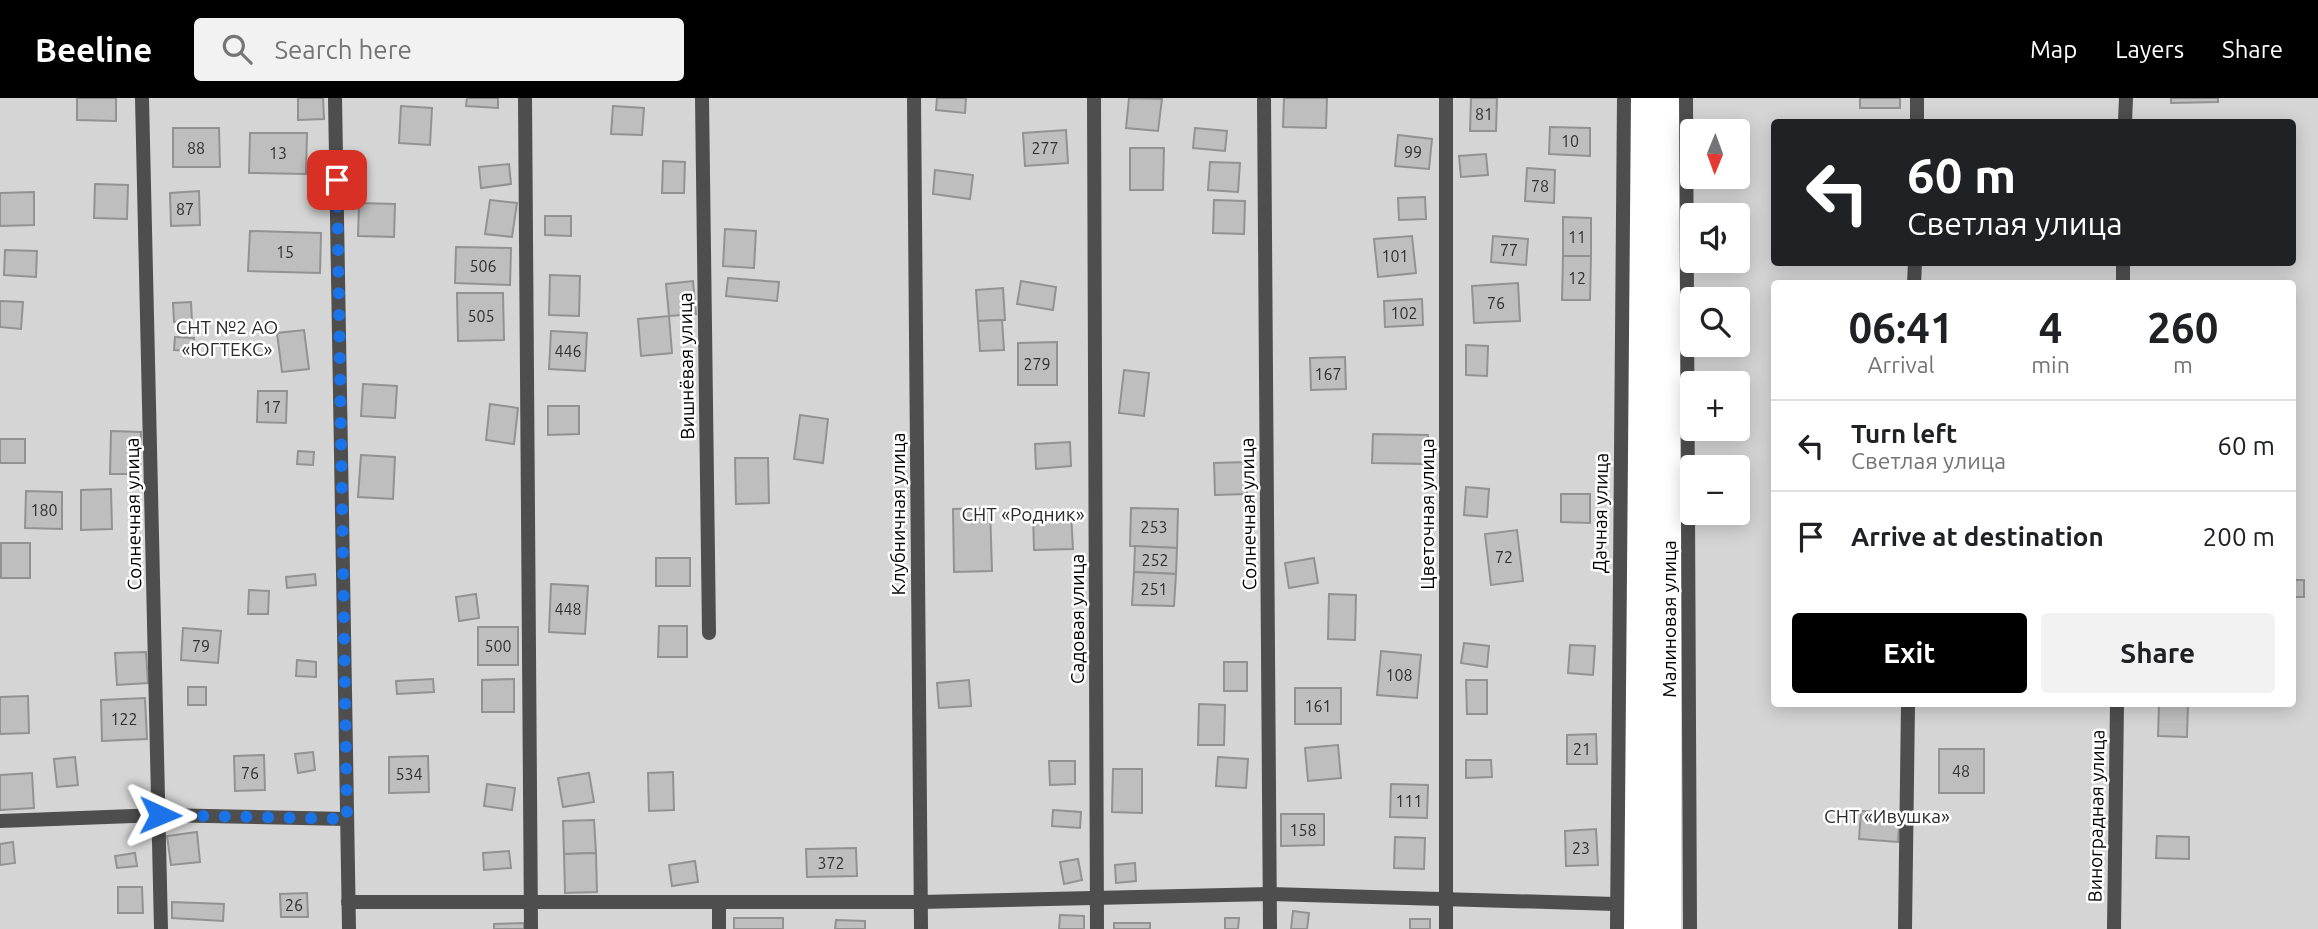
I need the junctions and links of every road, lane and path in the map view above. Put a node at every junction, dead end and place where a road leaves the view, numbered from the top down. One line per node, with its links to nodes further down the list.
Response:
1 (142, 98): 18 (street, Солнечная улица)
2 (335, 98): 19 (street)
3 (525, 98): 27 (street)
4 (702, 98): 15 (street, Вишнёвая улица)
5 (914, 98): 26 (street, Клубничная улица)
6 (1094, 98): 22 (street, Садовая улица)
7 (1264, 98): 21 (street, Солнечная улица)
8 (1446, 98): 23 (street, Цветочная улица)
9 (1624, 98): 28 (street, Дачная улица)
10 (1686, 98): 38 (street, Малиновая улица)
11 (1917, 98): 13 (street)
12 (2126, 98): 14 (street)
13 (1917, 119)
14 (2125, 119)
15 (709, 633)
16 (1908, 707): 39 (street)
17 (2117, 707): 40 (street, Виноградная улица)
18 (160, 815): 19 (street); 20 (street); 29 (street, Солнечная улица)
19 (347, 819): 24 (street)
20 (0, 821)
21 (1270, 894): 22 (street); 23 (street); 35 (street, Солнечная улица)
22 (1098, 897): 26 (street); 34 (street, Садовая улица)
23 (1446, 898): 28 (street); 36 (street, Цветочная улица)
24 (348, 902): 27 (street); 30 (street)
25 (719, 902): 26 (street); 27 (street); 32 (street)
26 (921, 902): 33 (street, Клубничная улица)
27 (530, 904): 31 (street)
28 (1615, 904): 37 (street, Дачная улица)
29 (161, 929)
30 (349, 929)
31 (531, 929)
32 (719, 929)
33 (920, 929)
34 (1097, 929)
35 (1270, 929)
36 (1446, 929)
37 (1617, 929)
38 (1690, 929)
39 (1905, 929)
40 (2114, 929)

